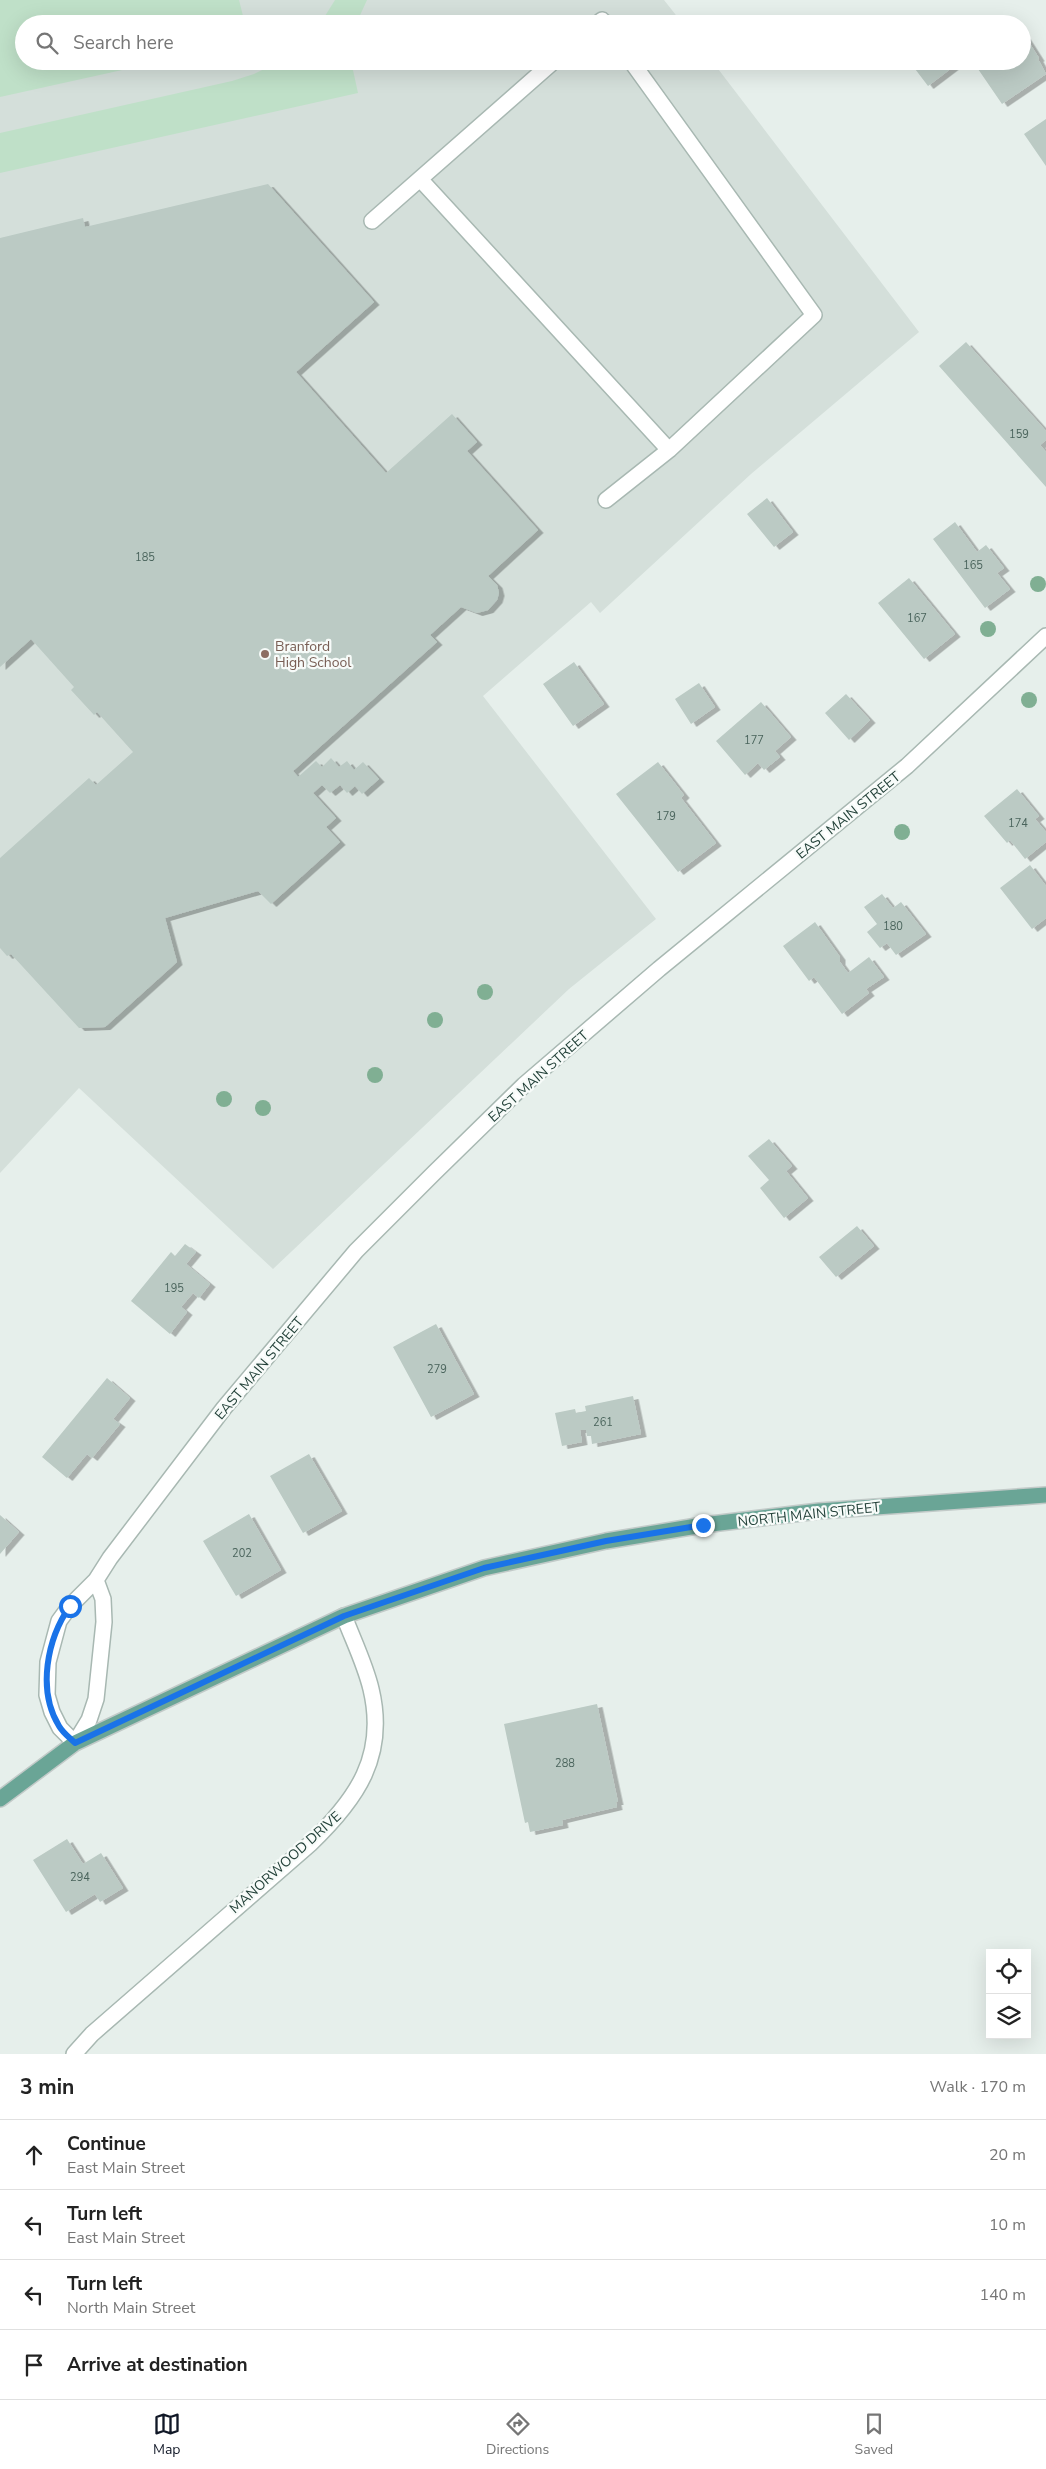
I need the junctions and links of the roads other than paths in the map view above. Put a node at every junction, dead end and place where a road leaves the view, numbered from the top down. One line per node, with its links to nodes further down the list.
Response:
1 (544, 70): 3 (street)
2 (638, 70): 5 (street)
3 (420, 179): 4 (street); 5 (street)
4 (372, 220)
5 (669, 450): 6 (street)
6 (606, 500)
7 (1046, 636): 9 (street, EAST MAIN STREET)
8 (1046, 1495): 10 (main road, NORTH MAIN STREET)
9 (96, 1580): 11 (street); 11 (street, EAST MAIN STREET)
10 (344, 1616): 11 (main road, NORTH MAIN STREET); 13 (street, MANORWOOD DRIVE)
11 (75, 1743): 12 (main road, NORTH MAIN STREET)
12 (0, 1799)
13 (74, 2054)

